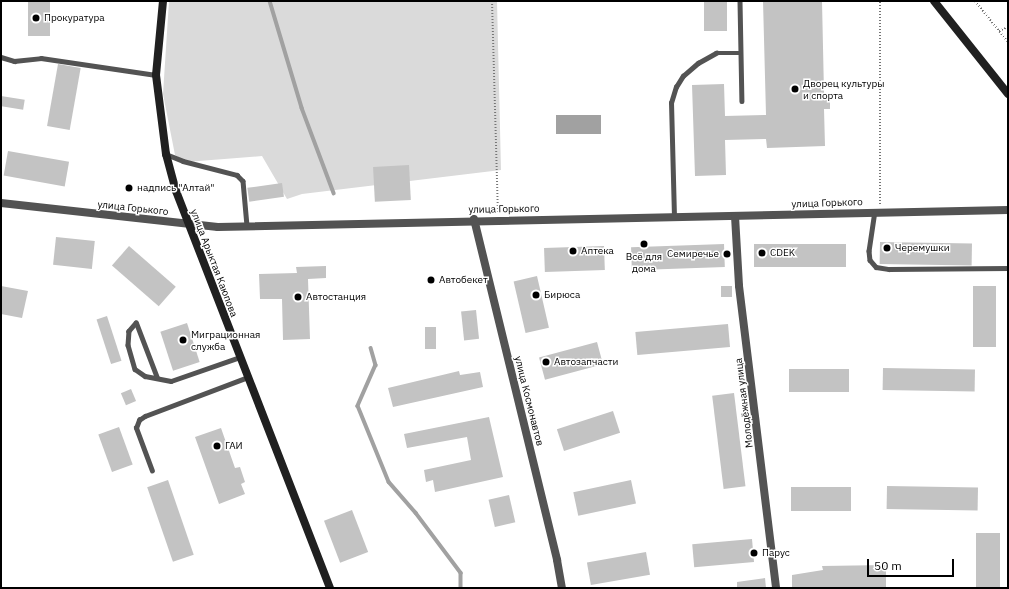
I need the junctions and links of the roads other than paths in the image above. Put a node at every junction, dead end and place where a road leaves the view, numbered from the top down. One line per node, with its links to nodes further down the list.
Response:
1 (163, 1): 6 (street, улица Арыктая Каюпова)
2 (740, 1): 4 (lane)
3 (934, 1): 7 (street)
4 (740, 52): 8 (lane); 14 (lane)
5 (1, 57): 6 (lane)
6 (156, 75): 9 (street, улица Арыктая Каюпова)
7 (1008, 94)
8 (742, 101)
9 (166, 154): 16 (street, улица Арыктая Каюпова); 17 (lane)
10 (1, 203): 16 (street, улица Горького)
11 (1008, 210): 12 (street, улица Горького)
12 (877, 211): 13 (street, улица Горького); 18 (lane)
13 (735, 216): 14 (street, улица Горького); 25 (street, Молодёжная улица)
14 (674, 217): 15 (street, улица Горького)
15 (474, 220): 17 (street, улица Горького); 24 (street, улица Космонавтов)
16 (189, 225): 17 (street, улица Горького); 19 (street, улица Арыктая Каюпова)
17 (247, 226)
18 (1008, 268)
19 (240, 358): 20 (street, улица Арыктая Каюпова); 21 (lane)
20 (248, 376): 22 (lane); 23 (street, улица Арыктая Каюпова)
21 (157, 378): 21 (lane)
22 (152, 471)
23 (330, 588)
24 (562, 588)
25 (776, 588)

